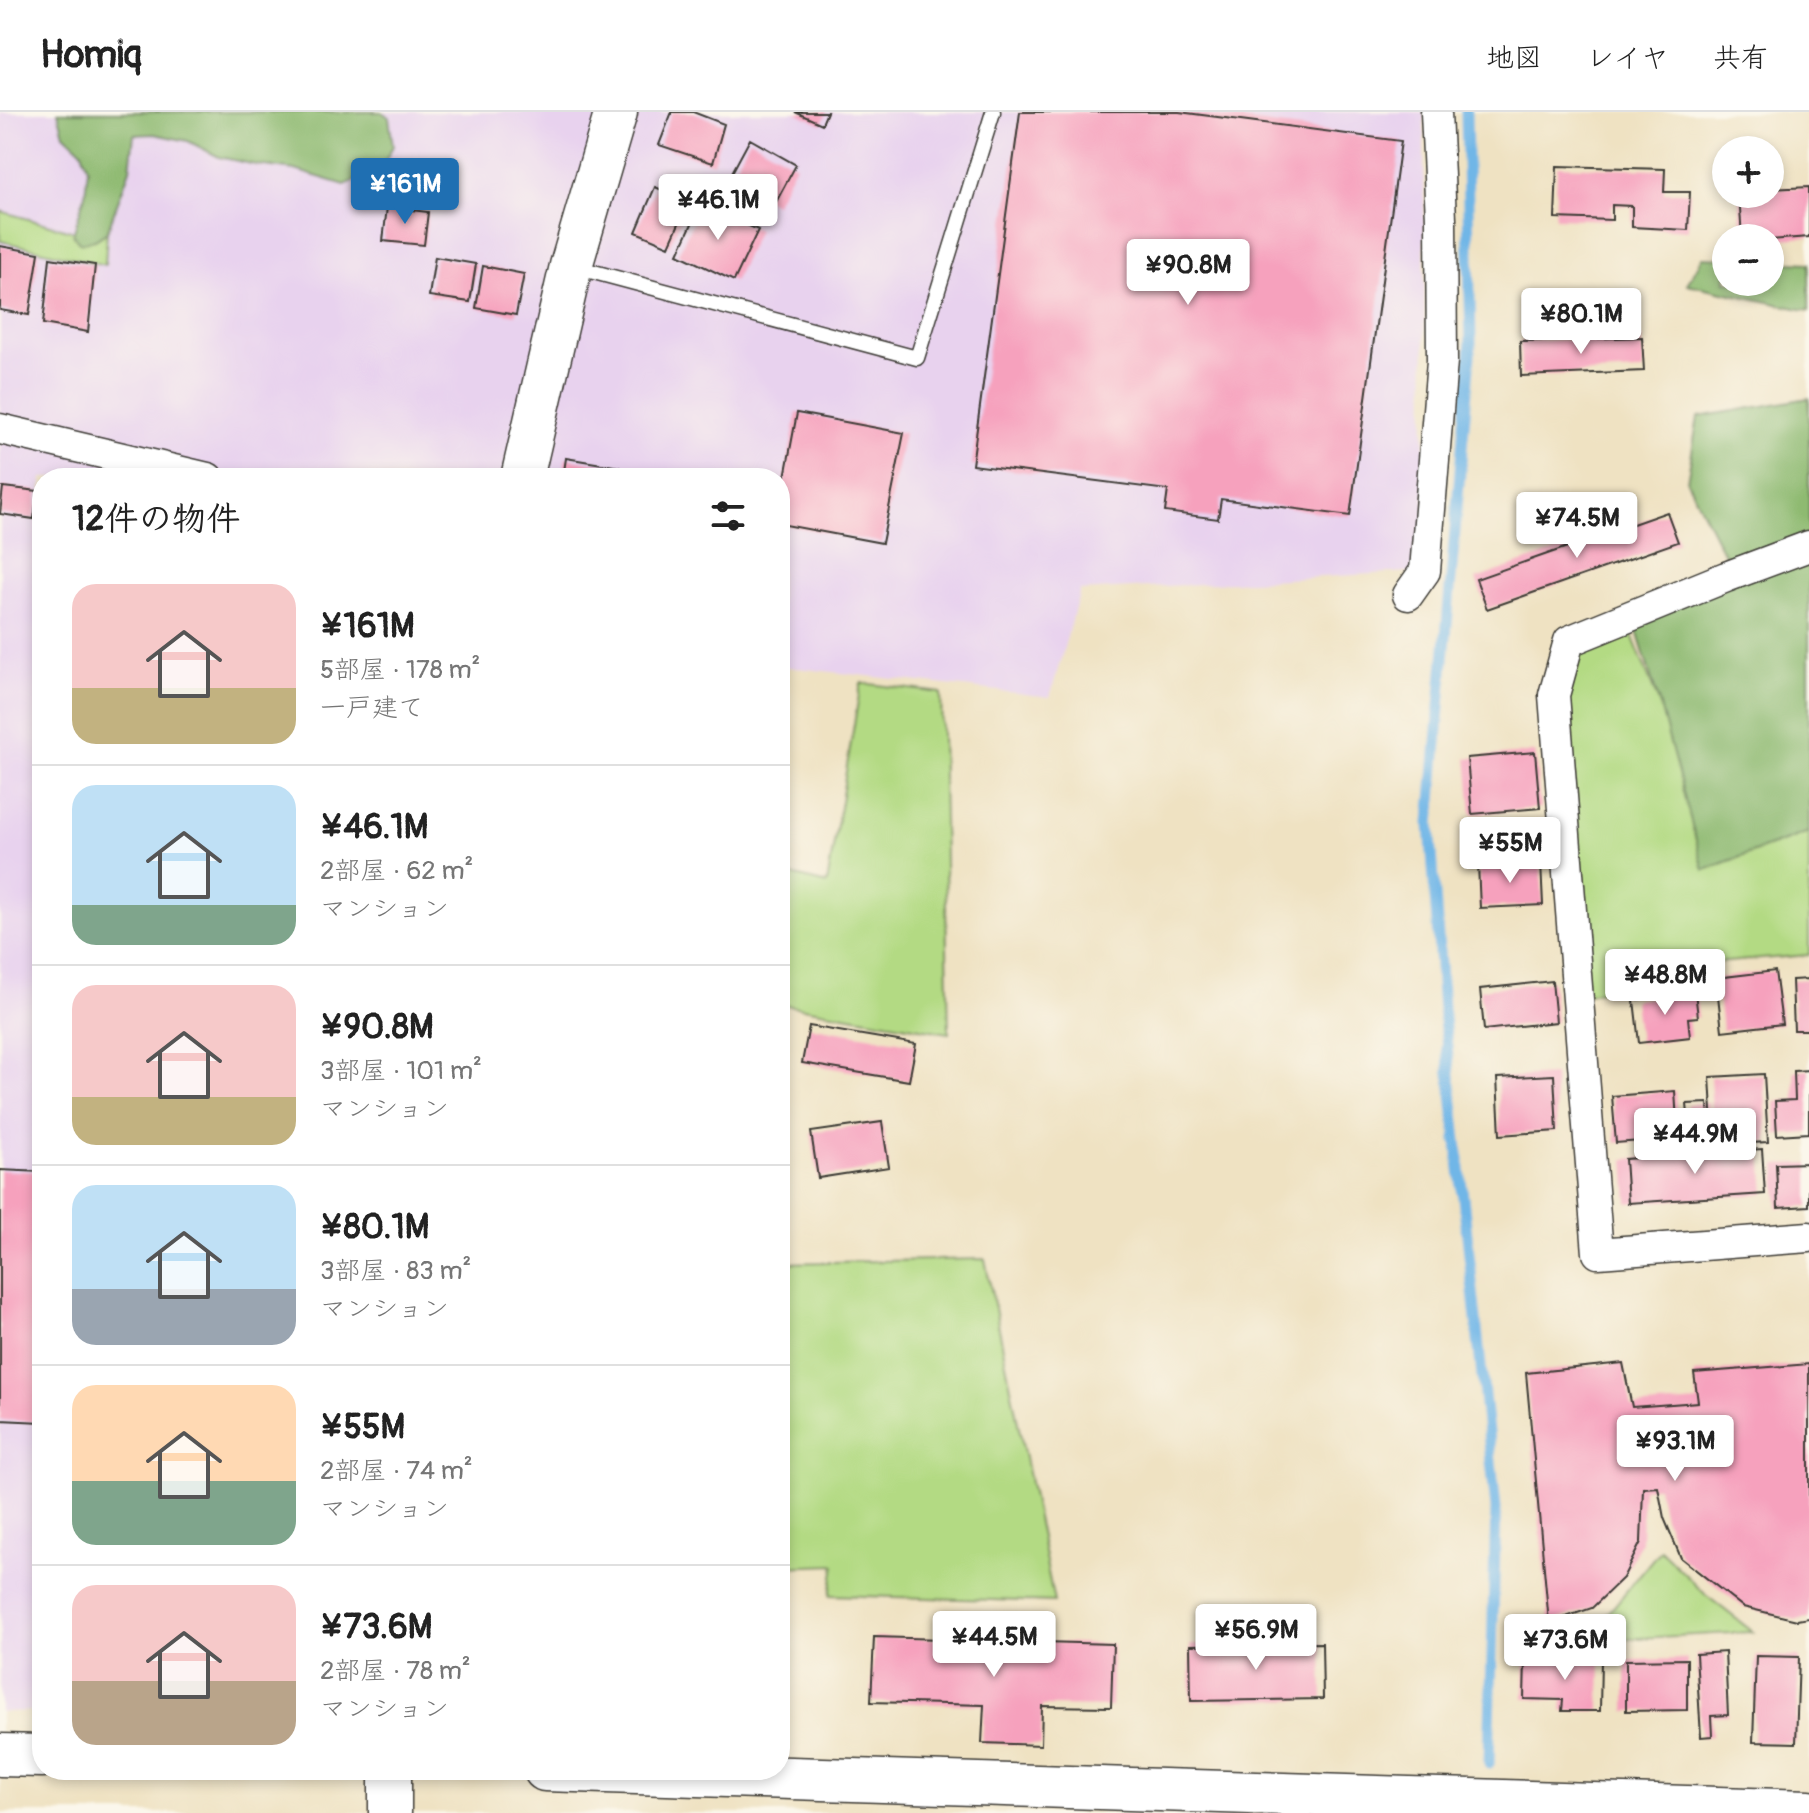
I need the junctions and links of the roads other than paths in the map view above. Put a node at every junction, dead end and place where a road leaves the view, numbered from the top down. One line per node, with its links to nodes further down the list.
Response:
1 (616, 112): 4 (street)
2 (993, 112): 4 (lane)
3 (1436, 112): 9 (street)
4 (571, 266): 7 (street)
5 (0, 429): 6 (street)
6 (166, 468)
7 (524, 468)
8 (1809, 546): 10 (street)
9 (1408, 595)
10 (1809, 1237)
11 (0, 1755): 12 (street)
12 (32, 1756)
13 (790, 1779): 15 (street)
14 (390, 1780): 17 (street)
15 (1661, 1809): 16 (street)
16 (1809, 1811)
17 (390, 1813)

